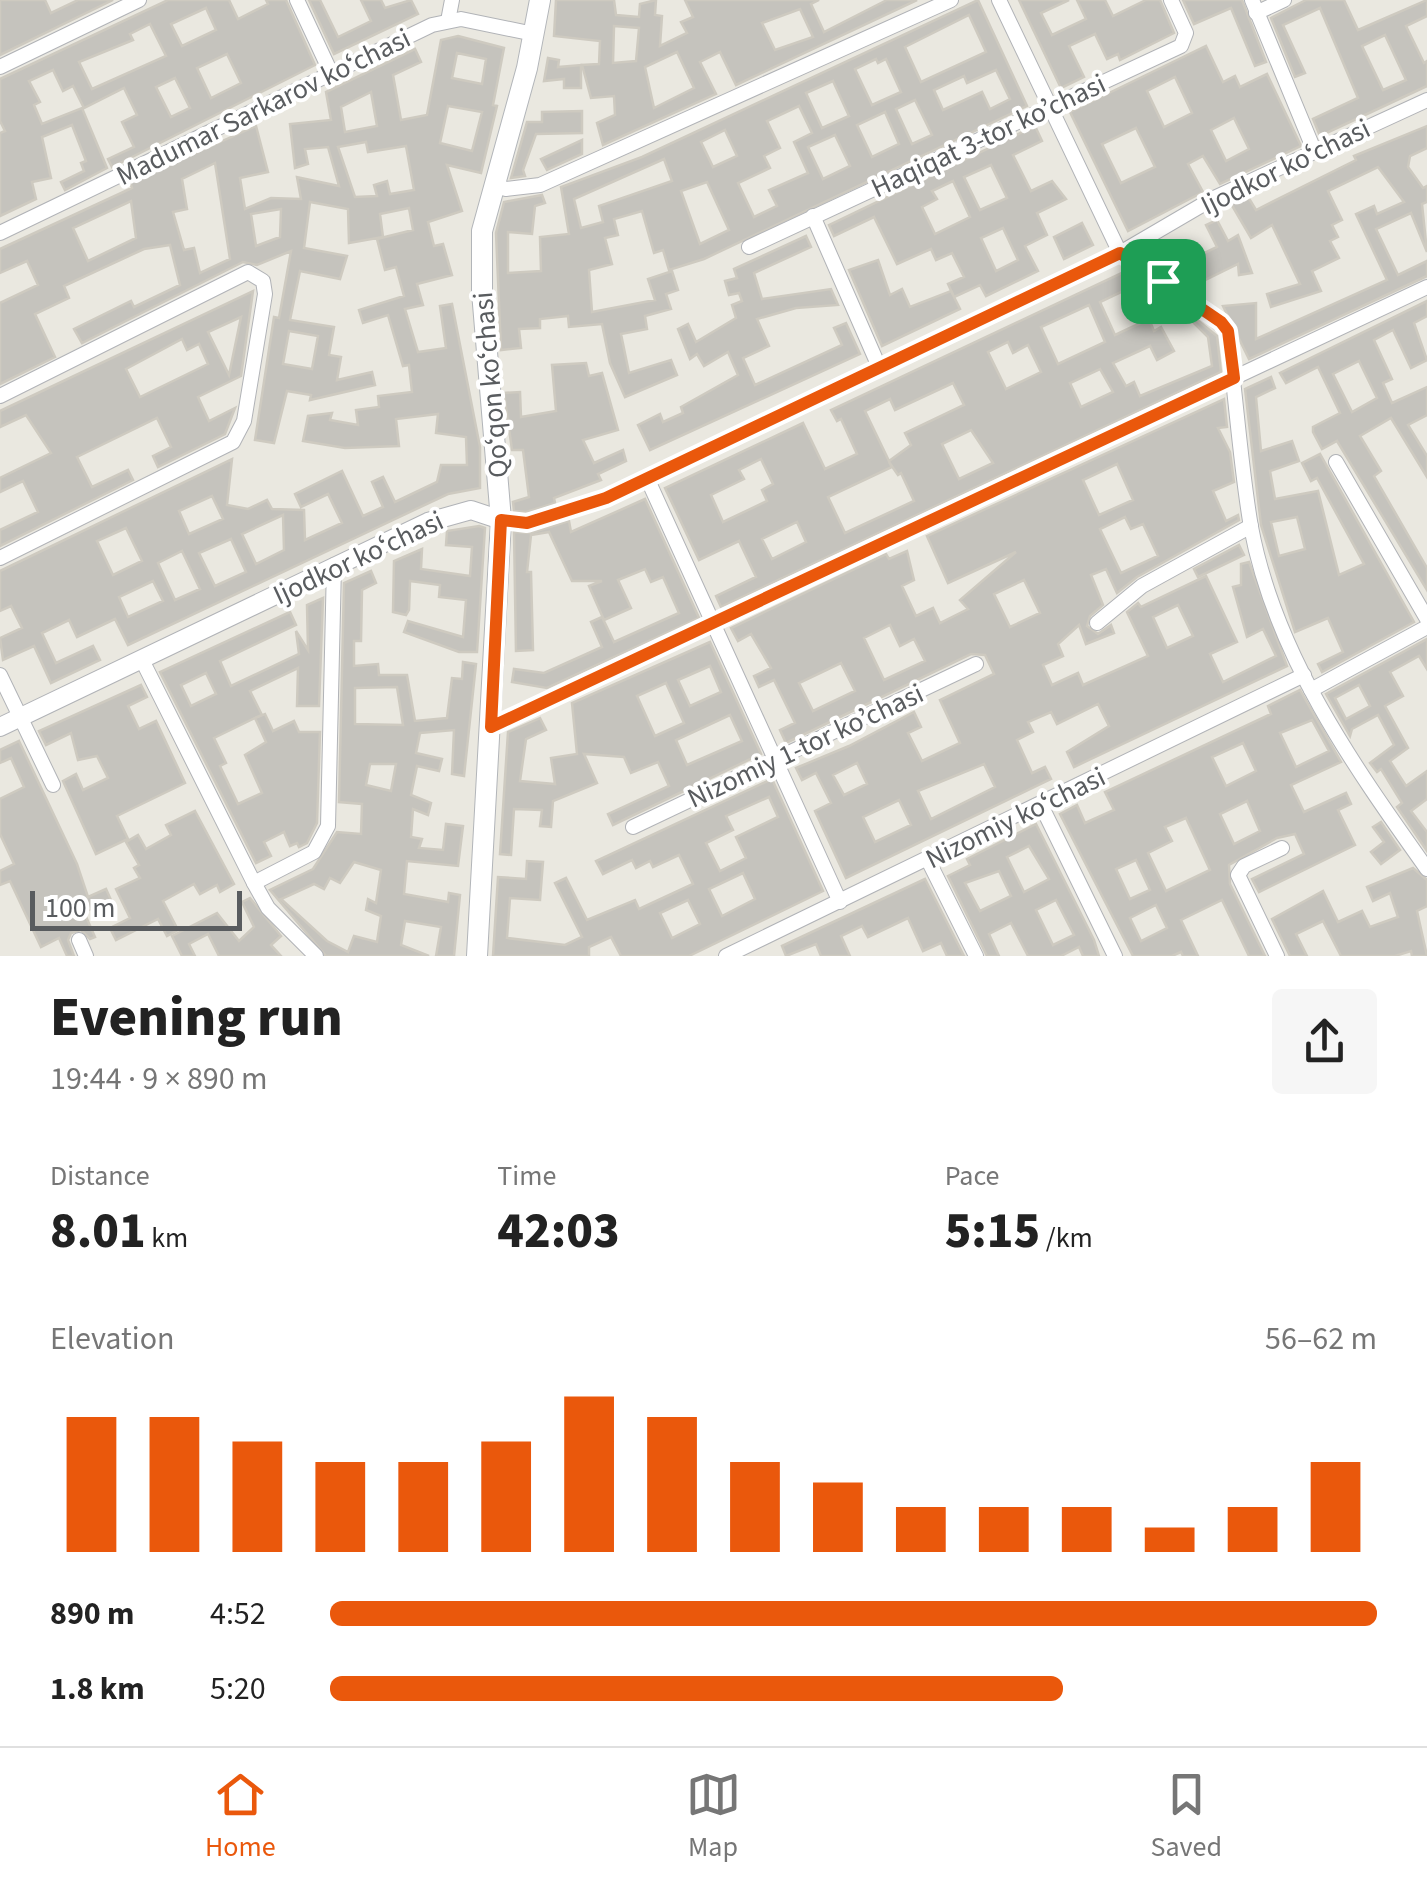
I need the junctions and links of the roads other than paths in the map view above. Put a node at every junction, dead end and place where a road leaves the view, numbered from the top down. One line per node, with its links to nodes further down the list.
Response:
1 (139, 0): 12 (street)
2 (297, 0): 13 (street)
3 (452, 0): 10 (street)
4 (540, 0): 11 (main road, Qoʻqon koʻchasi)
5 (951, 0): 17 (street)
6 (1000, 0): 15 (street)
7 (1171, 0): 15 (street, Haqiqat 3-tor koʼchasi)
8 (1284, 0): 9 (street)
9 (1254, 6): 16 (street)
10 (448, 20): 11 (street); 13 (street, Madumar Sarkarov koʻchasi)
11 (534, 34): 17 (main road, Qoʻqon koʻchasi)
12 (0, 67)
13 (331, 73): 19 (street, Madumar Sarkarov koʻchasi)
14 (1427, 100): 16 (street, Ijodkor koʻchasi)
15 (1051, 107): 18 (street, Haqiqat 3-tor koʼchasi); 21 (street)
16 (1314, 150): 21 (street, Ijodkor koʻchasi)
17 (492, 185): 28 (main road, Qoʻqon koʻchasi)
18 (813, 216): 20 (street, Haqiqat 3-tor koʼchasi); 23 (street)
19 (0, 232)
20 (750, 247)
21 (1120, 253): 23 (street, Ijodkor koʻchasi); 24 (street)
22 (1427, 288): 24 (street)
23 (880, 368): 27 (street, Ijodkor koʻchasi)
24 (1234, 378): 29 (street); 34 (street)
25 (0, 396): 30 (street)
26 (1336, 462): 32 (street)
27 (648, 478): 28 (street, Ijodkor koʻchasi); 34 (street)
28 (501, 520): 31 (street, Ijodkor koʻchasi); 43 (main road, Qoʻqon koʻchasi)
29 (1251, 526): 33 (street); 38 (street)
30 (0, 558)
31 (334, 565): 36 (street, Ijodkor koʻchasi); 51 (street)
32 (1427, 618)
33 (1097, 623)
34 (714, 624): 43 (street); 44 (street)
35 (1427, 627): 40 (street)
36 (142, 660): 41 (street, Ijodkor koʻchasi); 51 (street)
37 (976, 664): 44 (street, Nizomiy 1-tor koʼchasi)
38 (1304, 675): 40 (street); 46 (street, Nizomiy koʻchasi)
39 (0, 676): 41 (street)
40 (1312, 690): 50 (street)
41 (20, 718): 42 (street, Ijodkor koʻchasi); 45 (street)
42 (0, 727)
43 (491, 727): 56 (main road, Qoʻqon koʻchasi)
44 (774, 760): 47 (street, Nizomiy 1-tor koʼchasi); 52 (street)
45 (52, 785)
46 (1042, 804): 49 (street, Nizomiy koʻchasi); 59 (street)
47 (633, 826)
48 (1282, 848): 60 (street)
49 (928, 860): 52 (street, Nizomiy koʻchasi); 58 (street)
50 (1427, 868)
51 (254, 883): 55 (street)
52 (840, 902): 57 (street, Nizomiy koʻchasi)
53 (79, 940): 54 (street)
54 (86, 956)
55 (316, 956)
56 (476, 956)
57 (726, 956)
58 (976, 956)
59 (1115, 956)
60 (1277, 956)

